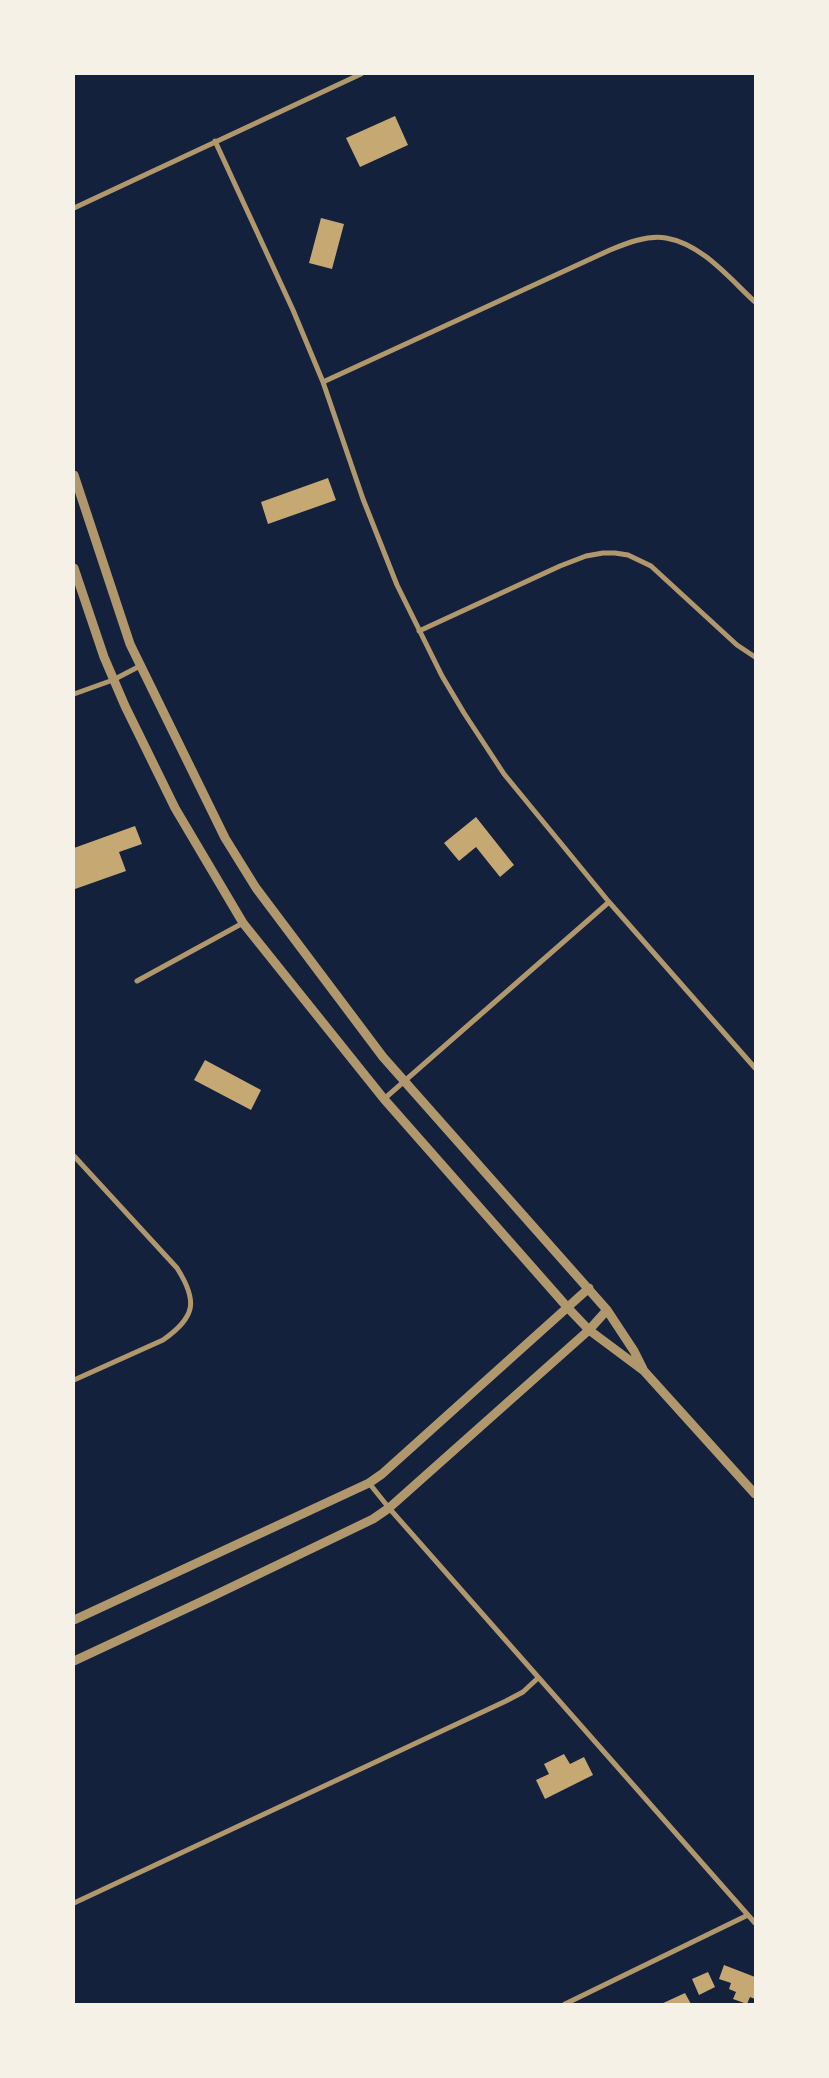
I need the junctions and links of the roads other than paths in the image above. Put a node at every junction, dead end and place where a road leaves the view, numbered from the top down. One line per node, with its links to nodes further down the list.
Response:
1 (361, 74): 2 (street)
2 (215, 141): 3 (street); 5 (street)
3 (74, 208)
4 (755, 302): 5 (street)
5 (324, 382): 8 (street)
6 (74, 475): 10 (street)
7 (74, 568): 11 (street)
8 (419, 631): 9 (street); 13 (street)
9 (755, 657)
10 (140, 666): 11 (street); 17 (street)
11 (113, 680): 12 (street); 14 (street)
12 (74, 694)
13 (609, 902): 16 (street); 17 (street)
14 (243, 923): 15 (street); 18 (street)
15 (138, 981)
16 (755, 1068)
17 (405, 1082): 18 (street); 20 (street)
18 (384, 1099): 21 (street)
19 (74, 1156): 25 (street)
20 (589, 1288): 21 (street); 22 (street)
21 (568, 1308): 23 (street); 26 (street)
22 (607, 1310): 23 (street); 24 (street)
23 (588, 1330): 24 (street); 28 (street)
24 (644, 1371): 27 (street)
25 (74, 1380)
26 (369, 1483): 28 (street); 29 (street)
27 (755, 1494)
28 (389, 1508): 30 (street); 31 (street)
29 (74, 1620)
30 (74, 1661)
31 (538, 1678): 32 (street); 33 (street)
32 (74, 1903)
33 (748, 1915): 34 (street); 35 (street)
34 (755, 1923)
35 (578, 2002): 36 (street)
36 (565, 2004)

